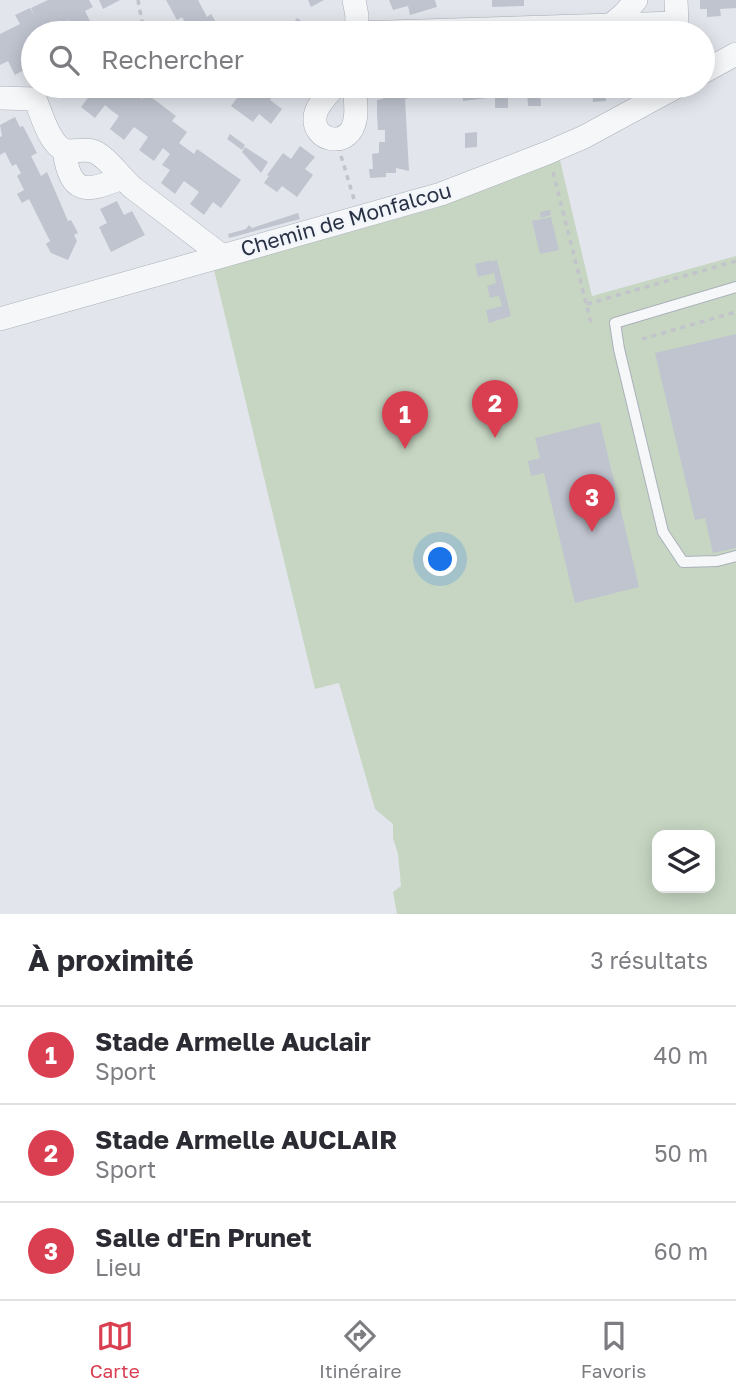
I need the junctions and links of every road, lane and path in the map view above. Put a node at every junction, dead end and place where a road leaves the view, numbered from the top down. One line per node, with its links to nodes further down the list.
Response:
1 (138, 0): 5 (path)
2 (354, 0): 6 (street)
3 (636, 0): 7 (street)
4 (676, 0): 8 (street)
5 (142, 21)
6 (355, 21)
7 (615, 21)
8 (677, 21)
9 (736, 54): 10 (street)
10 (715, 65)
11 (21, 95): 12 (street)
12 (0, 98)
13 (44, 98): 18 (street)
14 (326, 98): 17 (street)
15 (355, 98): 17 (street)
16 (655, 98): 19 (street, Chemin de Monfalcou)
17 (336, 140): 21 (path)
18 (64, 151): 20 (street); 20 (street)
19 (547, 153): 21 (street, Chemin de Monfalcou); 25 (path)
20 (122, 178): 22 (street)
21 (360, 217): 22 (street, Chemin de Monfalcou)
22 (221, 255): 27 (street, Chemin de Monfalcou)
23 (736, 261): 25 (path)
24 (736, 287): 30 (lane)
25 (586, 304): 28 (path)
26 (736, 313): 29 (path)
27 (0, 319)
28 (591, 323)
29 (642, 339)
30 (736, 556)

